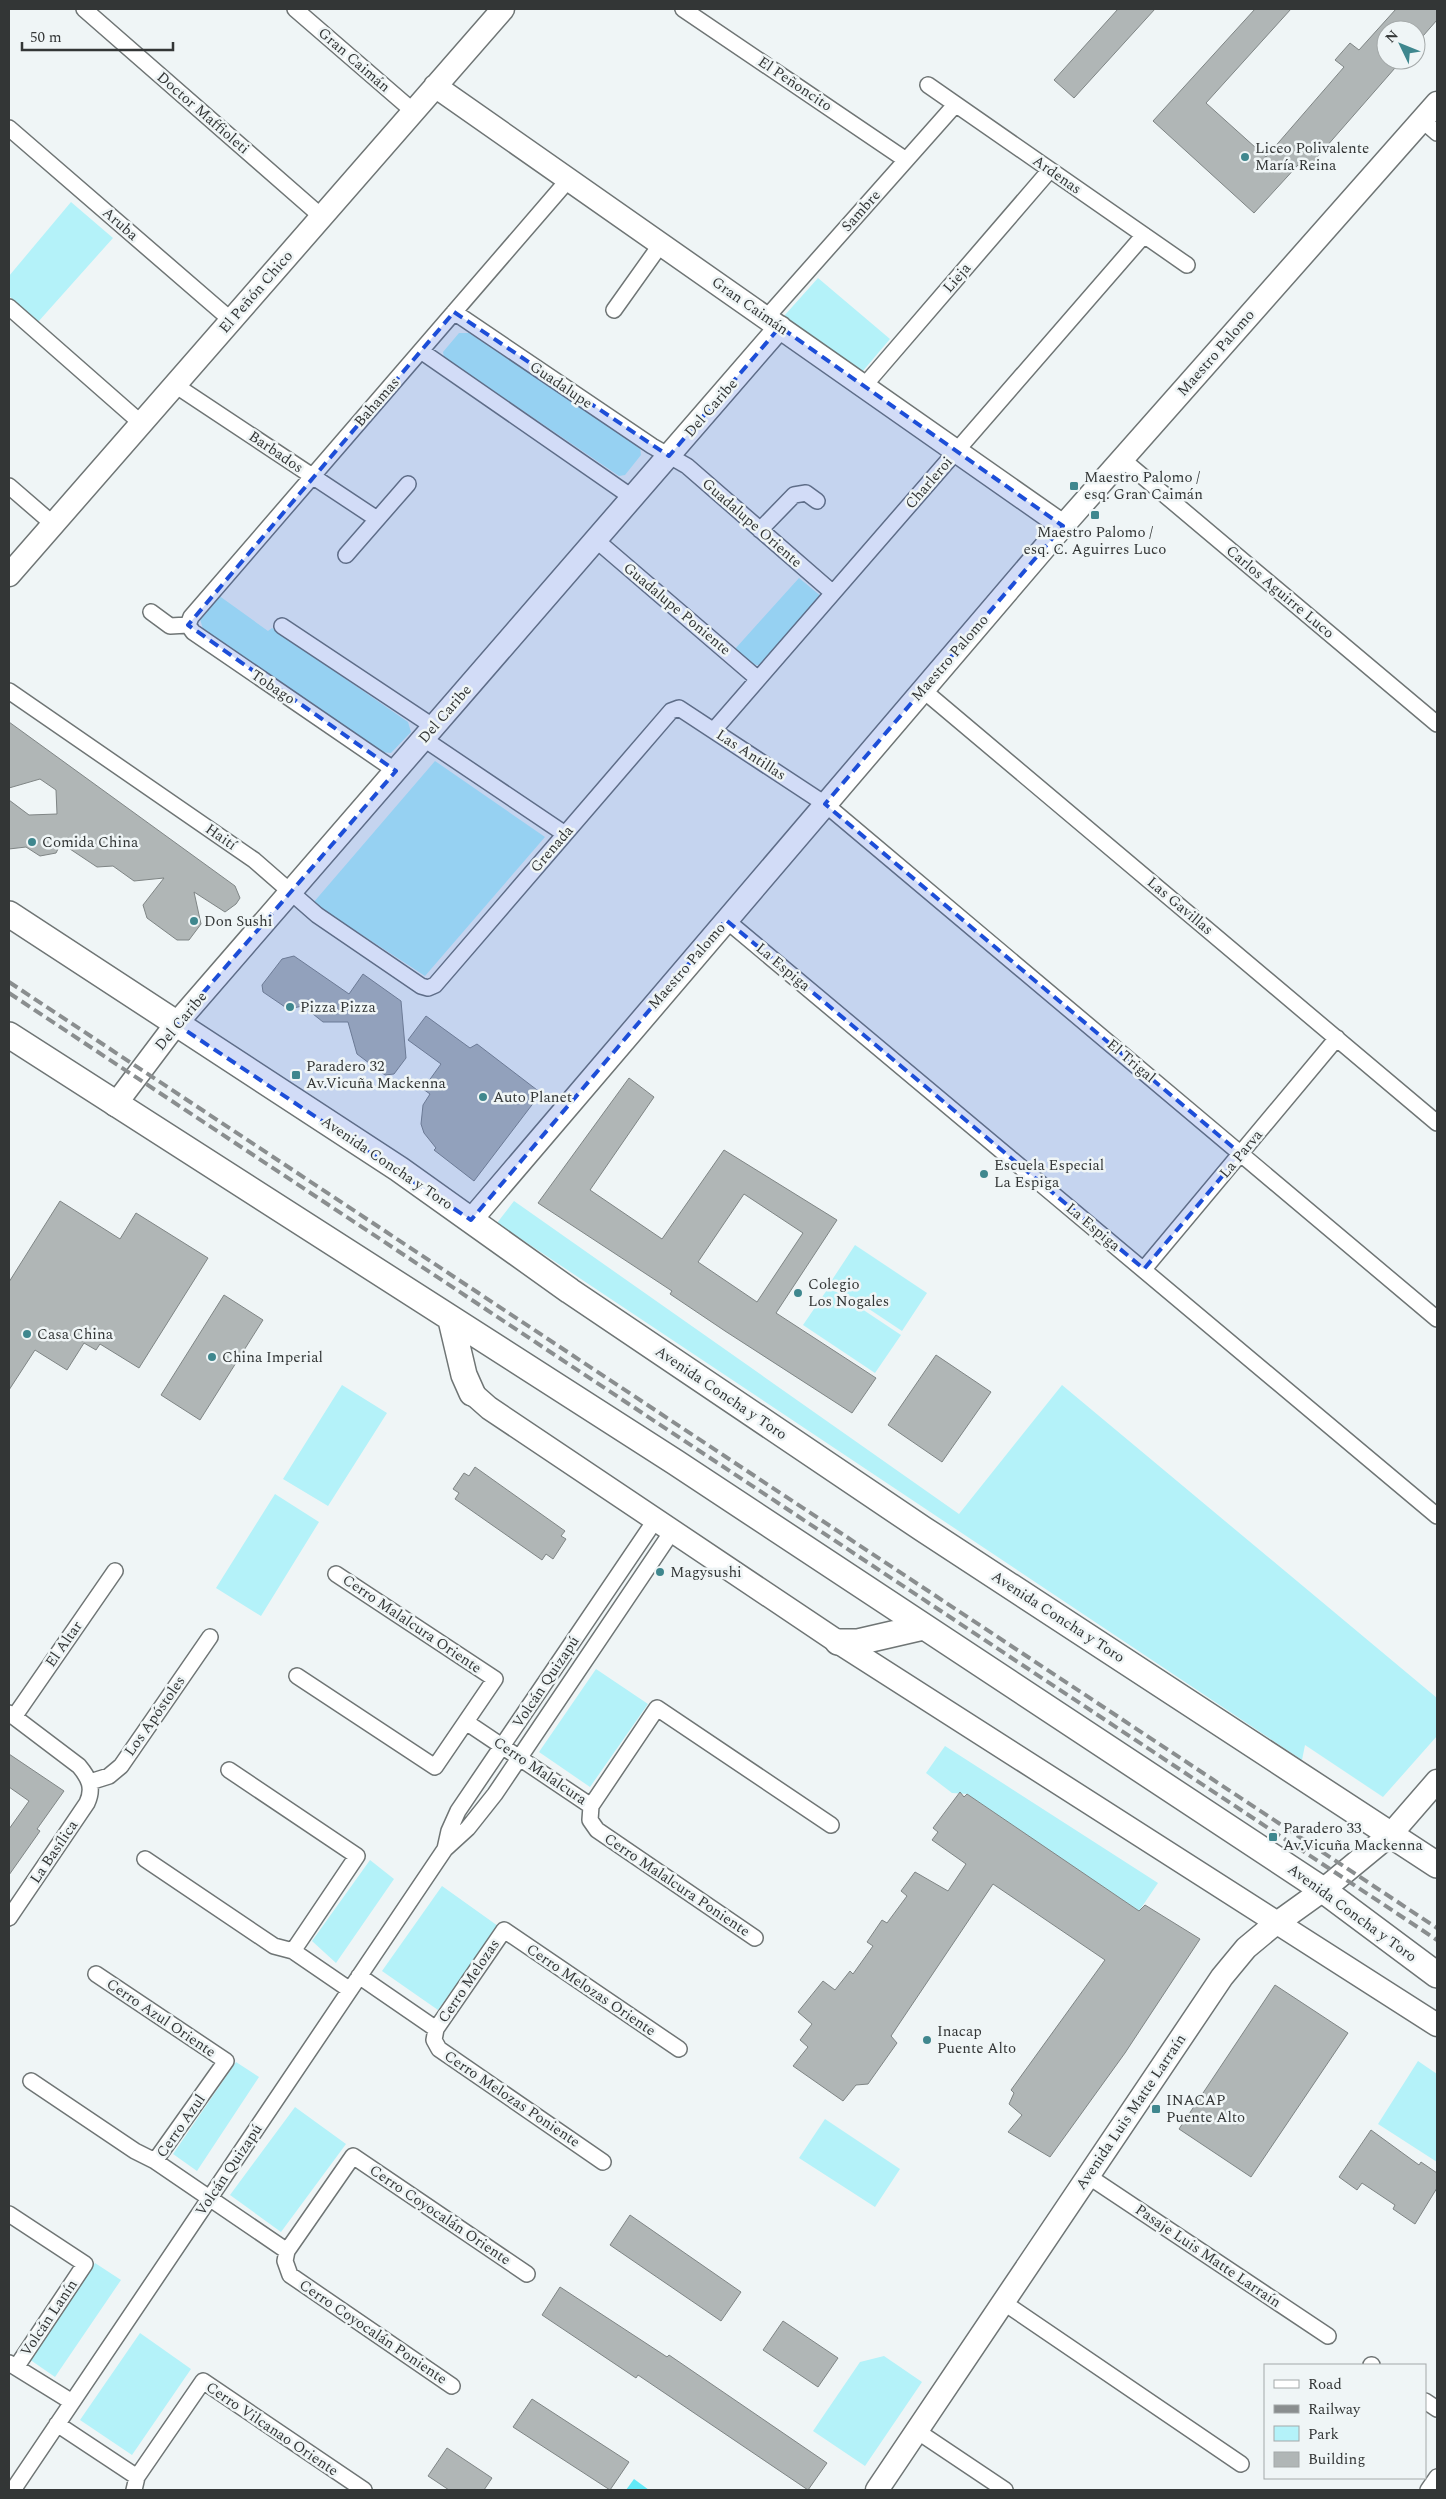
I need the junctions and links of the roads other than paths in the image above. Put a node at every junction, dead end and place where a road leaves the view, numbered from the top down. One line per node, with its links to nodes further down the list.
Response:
1 (84, 9): 15 (street, Doctor Maffioleti)
2 (297, 9): 9 (street, Gran Caimán)
3 (503, 9): 6 (street, El Peñón Chico)
4 (683, 9): 12 (street, El Peñoncito)
5 (928, 85): 8 (street, Ardenas)
6 (436, 86): 9 (street, El Peñón Chico); 14 (street, Gran Caimán)
7 (1437, 103): 10 (street, Maestro Palomo)
8 (955, 104): 12 (street, Sambre); 13 (street, Ardenas)
9 (413, 112): 15 (street, El Peñón Chico)
10 (1429, 127): 30 (street, Maestro Palomo)
11 (9, 128): 22 (street, Aruba)
12 (906, 160): 23 (street, Sambre)
13 (1050, 170): 16 (street, Ardenas); 26 (street, Lieja)
14 (569, 179): 17 (street, Gran Caimán); 21 (street, Bahamas)
15 (322, 217): 22 (street, El Peñón Chico)
16 (1144, 235): 18 (street, Ardenas); 28 (street, Charleroi)
17 (661, 244): 20 (street); 23 (street, Gran Caimán)
18 (1187, 264)
19 (9, 307): 27 (street)
20 (614, 310)
21 (454, 312): 24 (street, Bahamas); 29 (street, Guadalupe)
22 (231, 320): 25 (street, El Peñón Chico)
23 (773, 322): 26 (street, Gran Caimán); 29 (street, Del Caribe)
24 (420, 351): 31 (street, Bahamas); 34 (street)
25 (175, 385): 27 (street, El Peñón Chico); 31 (street, Barbados)
26 (864, 386): 28 (street, Gran Caimán)
27 (141, 423): 37 (street, El Peñón Chico)
28 (956, 451): 38 (street, Gran Caimán); 43 (street, Charleroi)
29 (669, 456): 34 (street, Del Caribe); 39 (street, Guadalupe Oriente)
30 (1122, 459): 38 (street, Maestro Palomo); 51 (street, Carlos Aguirre Luco)
31 (313, 476): 36 (street, Barbados); 45 (street, Bahamas)
32 (408, 484): 36 (street)
33 (9, 486): 37 (street)
34 (633, 498): 40 (street, Del Caribe)
35 (817, 501): 39 (street)
36 (377, 519): 41 (street)
37 (53, 524): 42 (street, El Peñón Chico)
38 (1064, 526): 48 (street, Maestro Palomo)
39 (760, 530): 43 (street, Guadalupe Oriente)
40 (596, 540): 47 (street, Guadalupe Poniente); 53 (street, Del Caribe)
41 (346, 555)
42 (9, 574)
43 (833, 593): 47 (street, Charleroi)
44 (150, 612): 45 (street)
45 (188, 625): 54 (street, Tobago)
46 (282, 626): 53 (street)
47 (758, 678): 52 (street, Charleroi)
48 (923, 690): 55 (street, Maestro Palomo); 63 (street, Las Gavillas)
49 (9, 691): 57 (street, Haití)
50 (676, 708): 52 (street, Las Antillas); 56 (street, Grenada)
51 (1437, 724)
52 (714, 730): 55 (street, Las Antillas)
53 (429, 733): 54 (street, Del Caribe); 56 (street)
54 (396, 771): 57 (street, Del Caribe)
55 (825, 804): 59 (street, Maestro Palomo); 66 (street, El Trigal)
56 (565, 834): 60 (street, Grenada)
57 (291, 892): 60 (street, Haití); 61 (street, Del Caribe)
58 (9, 914): 61 (main road, Avenida Concha y Toro)
59 (726, 920): 67 (street, Maestro Palomo); 68 (street, La Espiga)
60 (428, 988)
61 (176, 1024): 64 (street, Del Caribe); 67 (main road, Avenida Concha y Toro)
62 (9, 1035): 64 (main road, Avenida Concha y Toro)
63 (1337, 1038): 65 (street, Las Gavillas); 66 (street, La Parva)
64 (115, 1104): 70 (main road, Avenida Concha y Toro)
65 (1437, 1123)
66 (1241, 1154): 68 (street, La Parva); 69 (street, El Trigal)
67 (471, 1220): 89 (main road, Avenida Concha y Toro)
68 (1144, 1269): 72 (street, La Espiga)
69 (1437, 1319)
70 (451, 1320): 71 (main road); 76 (main road, Avenida Concha y Toro)
71 (472, 1392): 73 (street)
72 (1437, 1516)
73 (664, 1525): 78 (street); 82 (street, Volcán Quizapú); 83 (street, Volcán Quizapú)
74 (115, 1572): 80 (street, El Altar)
75 (336, 1574): 81 (street, Cerro Malalcura Oriente)
76 (923, 1627): 78 (main road); 93 (main road, Avenida Concha y Toro)
77 (210, 1637): 86 (street, Los Apóstoles)
78 (838, 1642): 95 (street)
79 (297, 1676): 81 (street)
80 (11, 1715): 86 (street)
81 (466, 1722): 82 (street, Cerro Malalcura)
82 (502, 1746): 83 (street, Cerro Malalcura); 90 (street, Volcán Quizapú)
83 (520, 1758): 87 (street, Cerro Malalcura); 90 (street, Volcán Quizapú)
84 (229, 1770): 98 (street)
85 (1437, 1781): 89 (street, Avenida Luis Matte Larraín)
86 (90, 1782): 94 (street, La Basílica)
87 (591, 1806): 88 (street, Cerro Malalcura); 97 (street, Cerro Malalcura Poniente)
88 (831, 1825)
89 (1391, 1834): 92 (main road, Avenida Concha y Toro); 93 (street, Avenida Luis Matte Larraín)
90 (445, 1849): 101 (street, Volcán Quizapú)
91 (145, 1859): 98 (street)
92 (1437, 1865)
93 (1323, 1890): 95 (street, Avenida Luis Matte Larraín); 100 (main road, Avenida Concha y Toro)
94 (9, 1918)
95 (1278, 1922): 103 (street); 110 (street, Avenida Luis Matte Larraín)
96 (504, 1930): 104 (street, Cerro Melozas); 105 (street, Cerro Melozas Oriente)
97 (755, 1938)
98 (293, 1951): 102 (street)
99 (96, 1974): 106 (street, Cerro Azul Oriente)
100 (1437, 1975)
101 (359, 1976): 102 (street, Volcán Quizapú); 104 (street, Cerro Melozas)
102 (350, 1990): 111 (street, Volcán Quizapú)
103 (1437, 2025)
104 (436, 2029): 109 (street, Cerro Melozas Poniente)
105 (679, 2049)
106 (226, 2061): 108 (street, Cerro Azul)
107 (31, 2081): 108 (street)
108 (156, 2161): 111 (street, Cerro Azul)
109 (604, 2162)
110 (1088, 2176): 115 (street, Avenida Luis Matte Larraín); 116 (street, Pasaje Luis Matte Larraín)
111 (209, 2198): 113 (street, Cerro Azul); 120 (street, Volcán Quizapú)
112 (9, 2214): 117 (street, Volcán Lanín)
113 (287, 2251): 114 (street, Cerro Coyocalán Oriente); 118 (street, Cerro Coyocalán Poniente)
114 (528, 2274)
115 (1003, 2302): 123 (street, Avenida Luis Matte Larraín); 124 (street)
116 (1328, 2336)
117 (13, 2364): 120 (street, Volcán Lanín)
118 (452, 2386)
119 (1426, 2401): 121 (street)
120 (72, 2402): 122 (street, Volcán Quizapú)
121 (1437, 2409)
122 (57, 2424): 126 (street); 127 (street, Volcán Quizapú)
123 (917, 2431): 129 (street, Avenida Luis Matte Larraín); 130 (street)
124 (1241, 2464)
125 (1437, 2476): 131 (street)
126 (135, 2484): 128 (street, Cerro Vilcanao Oriente)
127 (12, 2490)
128 (364, 2490)
129 (877, 2490)
130 (1004, 2490)
131 (1428, 2490)

